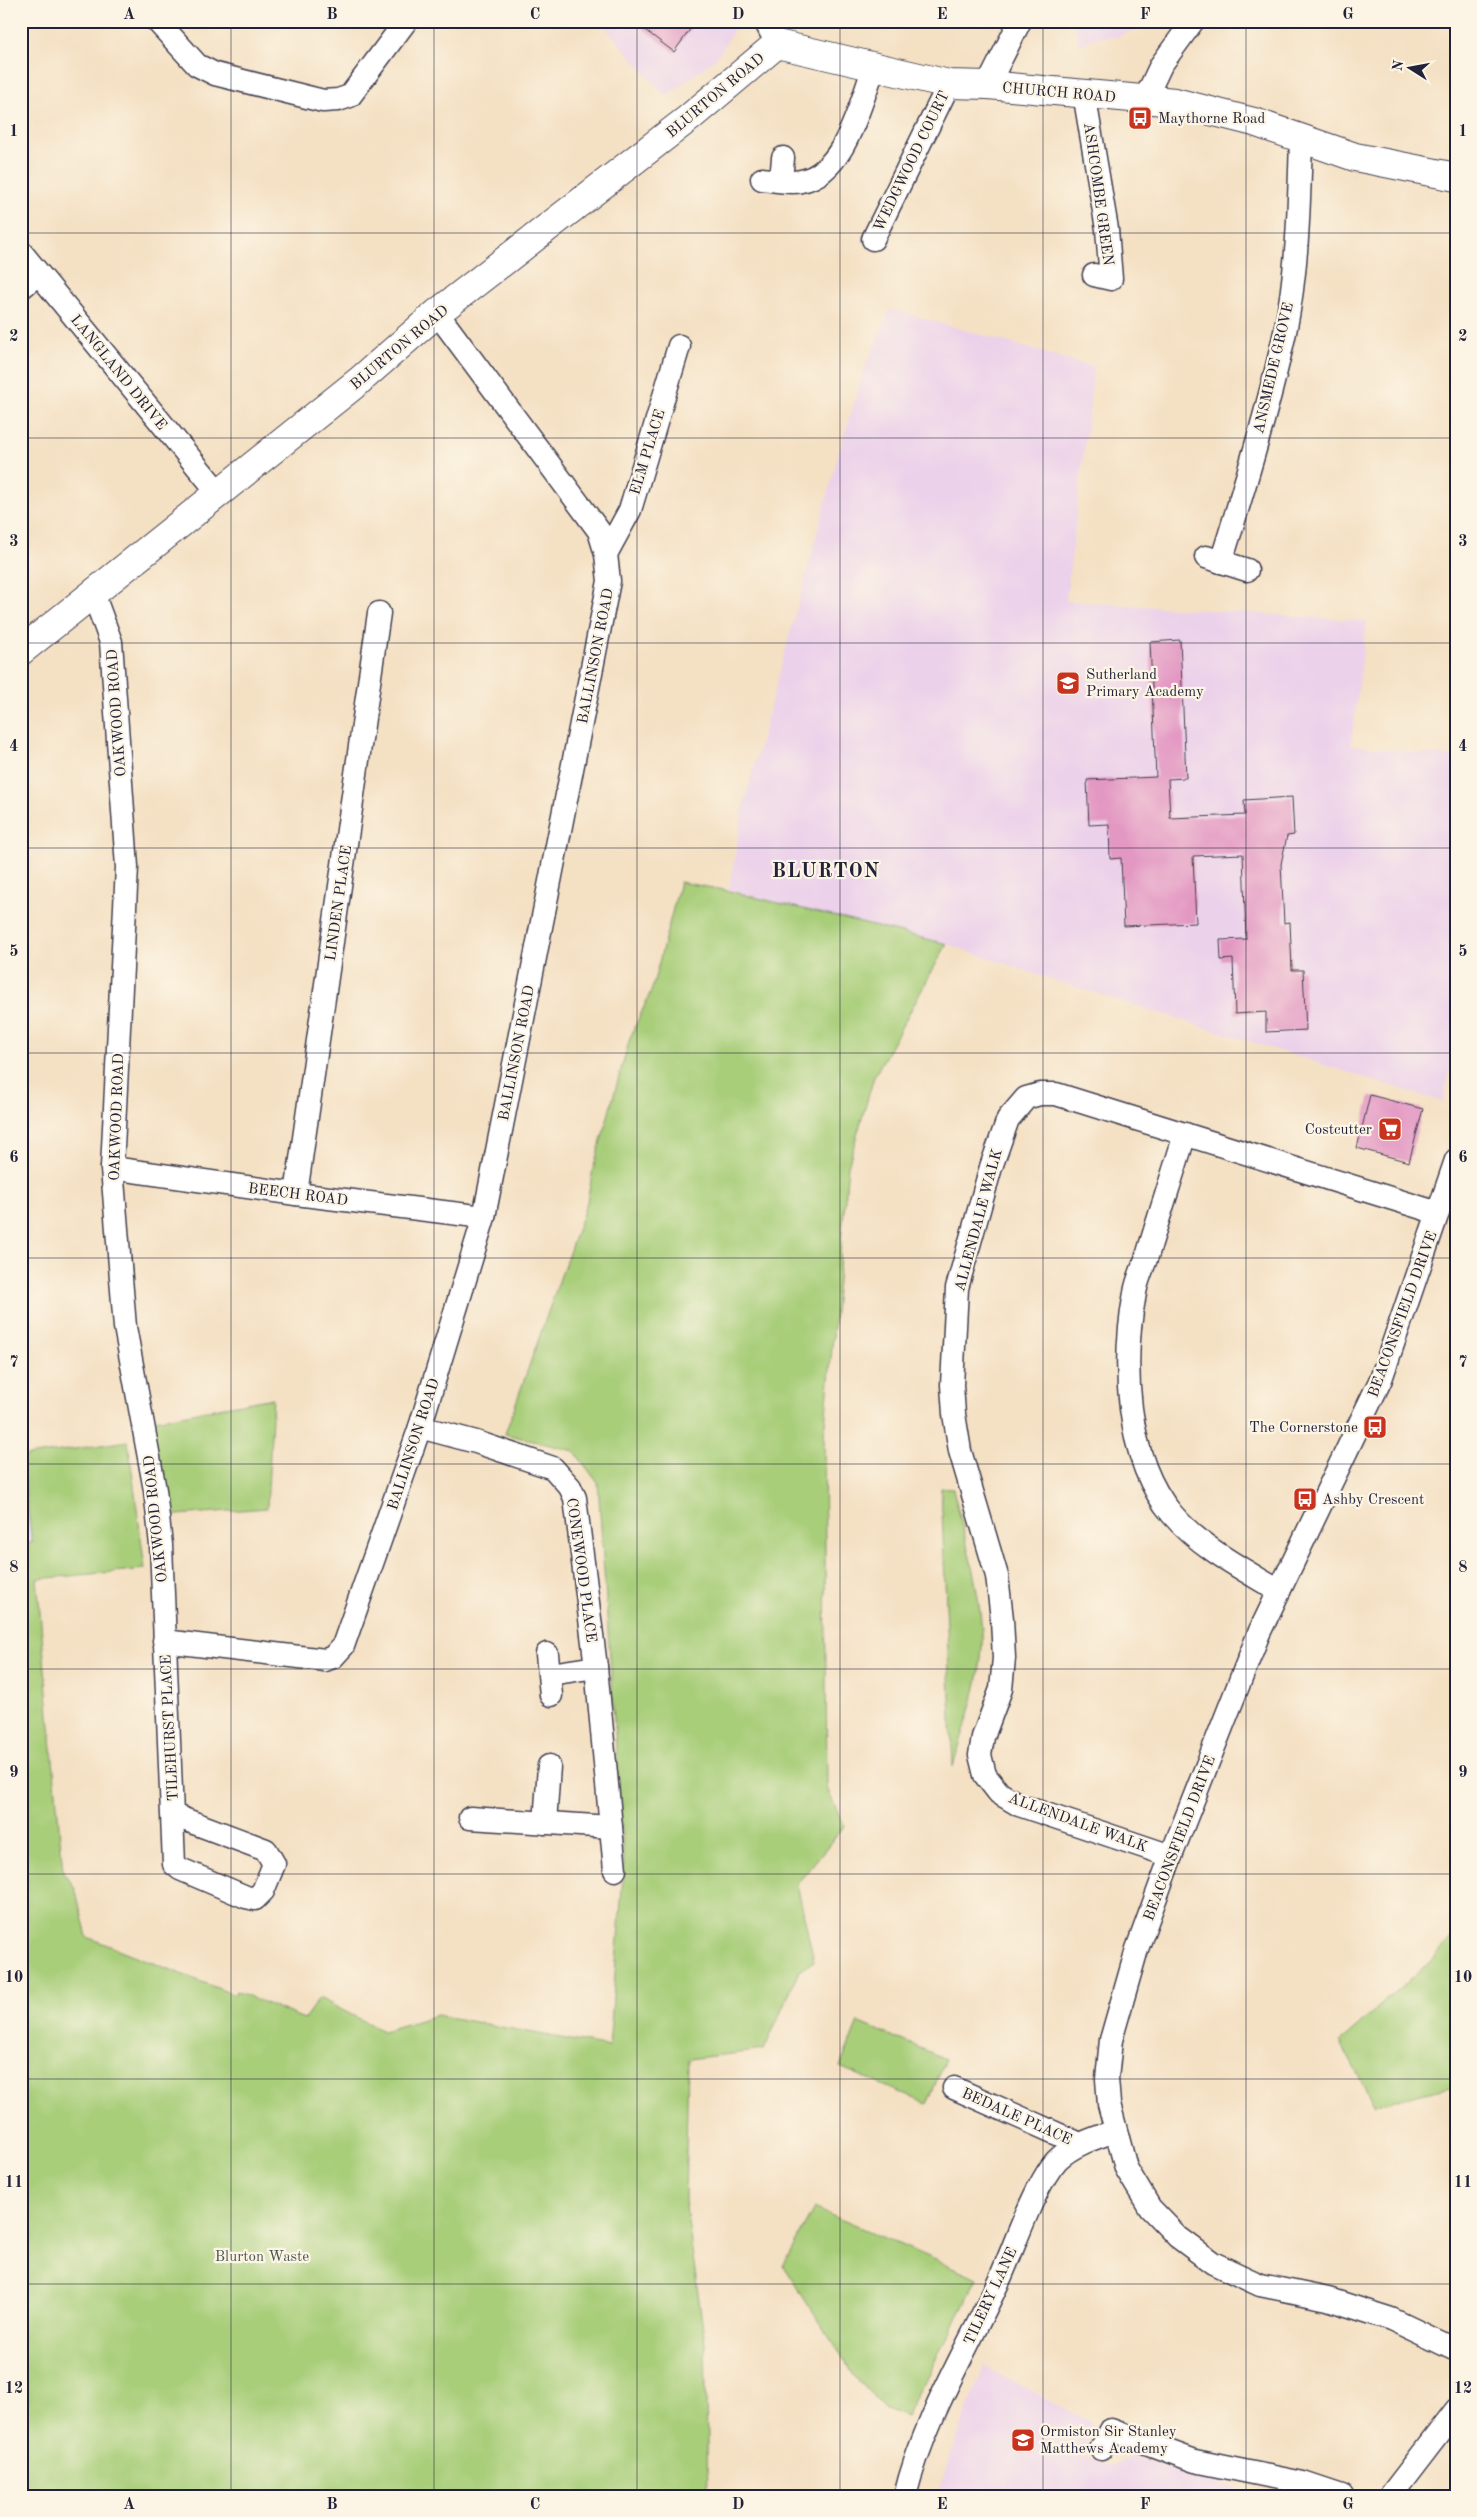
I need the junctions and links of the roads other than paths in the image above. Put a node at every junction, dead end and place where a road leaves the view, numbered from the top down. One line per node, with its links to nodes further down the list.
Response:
1 (157, 21): 2 (street)
2 (406, 21)
3 (1020, 21): 8 (street)
4 (1193, 21): 10 (street)
5 (771, 32): 6 (street, CHURCH ROAD); 19 (street, BLURTON ROAD)
6 (875, 65): 7 (street, CHURCH ROAD); 12 (street)
7 (949, 84): 8 (street, CHURCH ROAD); 14 (street, WEDGWOOD COURT)
8 (988, 85): 9 (street, CHURCH ROAD)
9 (1084, 93): 10 (street, CHURCH ROAD); 17 (street, ASHCOMBE GREEN)
10 (1144, 100): 11 (street, CHURCH ROAD)
11 (1301, 140): 13 (street, CHURCH ROAD); 23 (street, ANSMEDE GROVE)
12 (783, 158)
13 (1456, 177)
14 (873, 239)
15 (21, 252): 16 (street, LANGLAND DRIVE)
16 (38, 274): 18 (street); 21 (street, LANGLAND DRIVE)
17 (1094, 275)
18 (21, 288)
19 (437, 313): 21 (street, BLURTON ROAD); 22 (street, BALLINSON ROAD)
20 (679, 346): 22 (street, ELM PLACE)
21 (218, 492): 24 (street, BLURTON ROAD)
22 (606, 554): 32 (street, BALLINSON ROAD)
23 (1247, 570)
24 (93, 593): 26 (street, BLURTON ROAD); 29 (street, OAKWOOD ROAD)
25 (380, 612): 30 (street, LINDEN PLACE)
26 (21, 651)
27 (1184, 1134): 31 (street, ALLENDALE WALK); 34 (street); 43 (street, ALLENDALE WALK)
28 (1456, 1160): 31 (street, BEACONSFIELD DRIVE)
29 (112, 1168): 30 (street, BEECH ROAD); 35 (street, OAKWOOD ROAD)
30 (296, 1194): 32 (street, BEECH ROAD)
31 (1438, 1213): 34 (street, BEACONSFIELD DRIVE)
32 (484, 1217): 33 (street, BALLINSON ROAD)
33 (420, 1427): 35 (street, BALLINSON ROAD); 36 (street, CONEWOOD PLACE)
34 (1279, 1591): 43 (street, BEACONSFIELD DRIVE)
35 (164, 1641): 39 (street, TILEHURST PLACE)
36 (596, 1666): 37 (street); 42 (street, CONEWOOD PLACE)
37 (549, 1675)
38 (549, 1766): 41 (street)
39 (173, 1815): 39 (street, TILEHURST PLACE)
40 (470, 1818): 41 (street)
41 (545, 1823): 42 (street)
42 (611, 1827): 44 (street, CONEWOOD PLACE)
43 (1172, 1856): 46 (street, BEACONSFIELD DRIVE)
44 (615, 1870)
45 (954, 2088): 47 (street, BEDALE PLACE)
46 (1115, 2131): 47 (street, TILERY LANE); 48 (street, BEACONSFIELD DRIVE)
47 (1080, 2144): 51 (street, TILERY LANE)
48 (1456, 2350)
49 (1456, 2410): 53 (street)
50 (1101, 2449): 52 (street)
51 (904, 2496)
52 (1342, 2496)
53 (1390, 2496)

